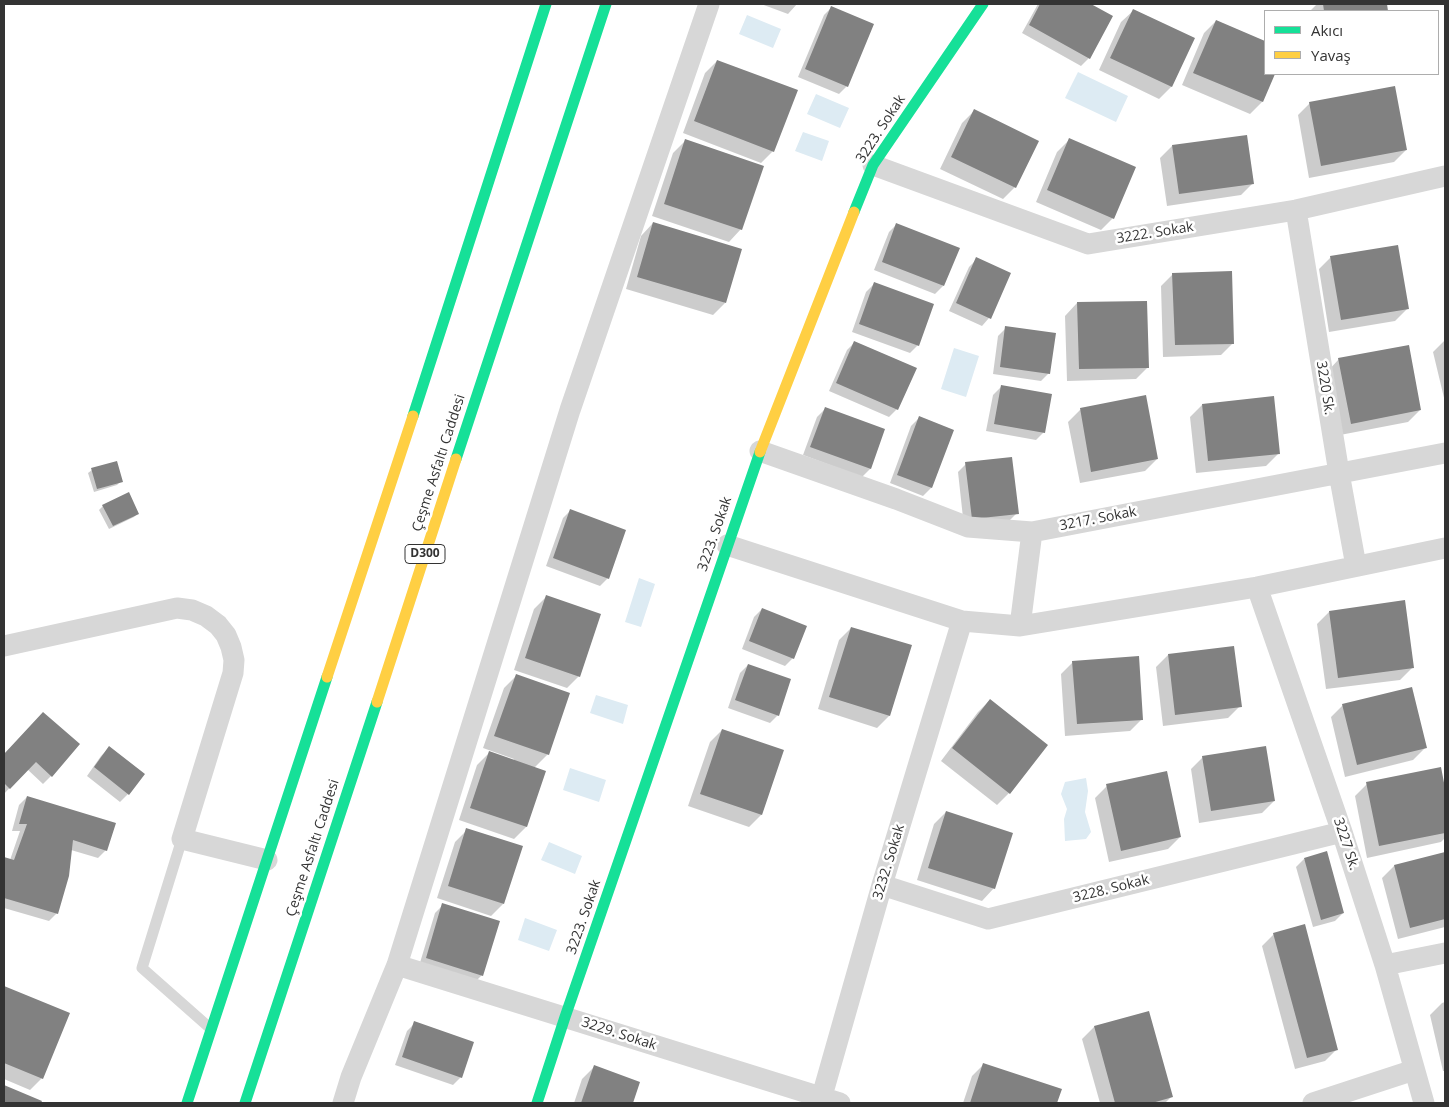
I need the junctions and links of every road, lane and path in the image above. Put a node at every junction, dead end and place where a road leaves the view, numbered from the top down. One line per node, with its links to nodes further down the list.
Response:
1 (546, 4): 21 (main road)
2 (606, 4): 31 (main road, Çeşme Asfaltı Caddesi / D300)
3 (709, 4): 24 (street)
4 (983, 4): 5 (main road, 3223. Sokak)
5 (874, 164): 7 (street, 3222. Sokak); 8 (main road, 3223. Sokak)
6 (1445, 176): 7 (street, 3222. Sokak)
7 (1296, 210): 10 (street, 3220 Sk.)
8 (760, 451): 11 (street, 3217. Sokak); 12 (main road, 3223. Sokak)
9 (1445, 453): 10 (street, 3217. Sokak)
10 (1339, 473): 11 (street, 3217. Sokak); 14 (street, 3220 Sk.)
11 (1032, 532): 17 (street)
12 (727, 545): 16 (street); 26 (main road, 3223. Sokak)
13 (1445, 548): 14 (street)
14 (1356, 566): 15 (street)
15 (1257, 587): 17 (street); 19 (street, 3227 Sk.)
16 (962, 621): 17 (street); 22 (street, 3232. Sokak)
17 (1020, 626)
18 (4, 646): 20 (street)
19 (1342, 832): 22 (street, 3228. Sokak); 25 (street, 3227 Sk.)
20 (182, 839): 21 (street); 27 (lane)
21 (267, 860): 27 (main road)
22 (882, 885): 29 (street, 3232. Sokak)
23 (1445, 953): 25 (street)
24 (397, 965): 26 (street, 3229. Sokak); 32 (street)
25 (1386, 965): 28 (street, 3227 Sk.)
26 (565, 1017): 29 (street, 3229. Sokak); 33 (main road, 3223. Sokak)
27 (211, 1029): 30 (main road)
28 (1414, 1070): 34 (street); 35 (street, 3227 Sk.)
29 (827, 1102)
30 (187, 1103)
31 (245, 1103)
32 (343, 1103)
33 (537, 1103)
34 (1313, 1103)
35 (1424, 1103)

